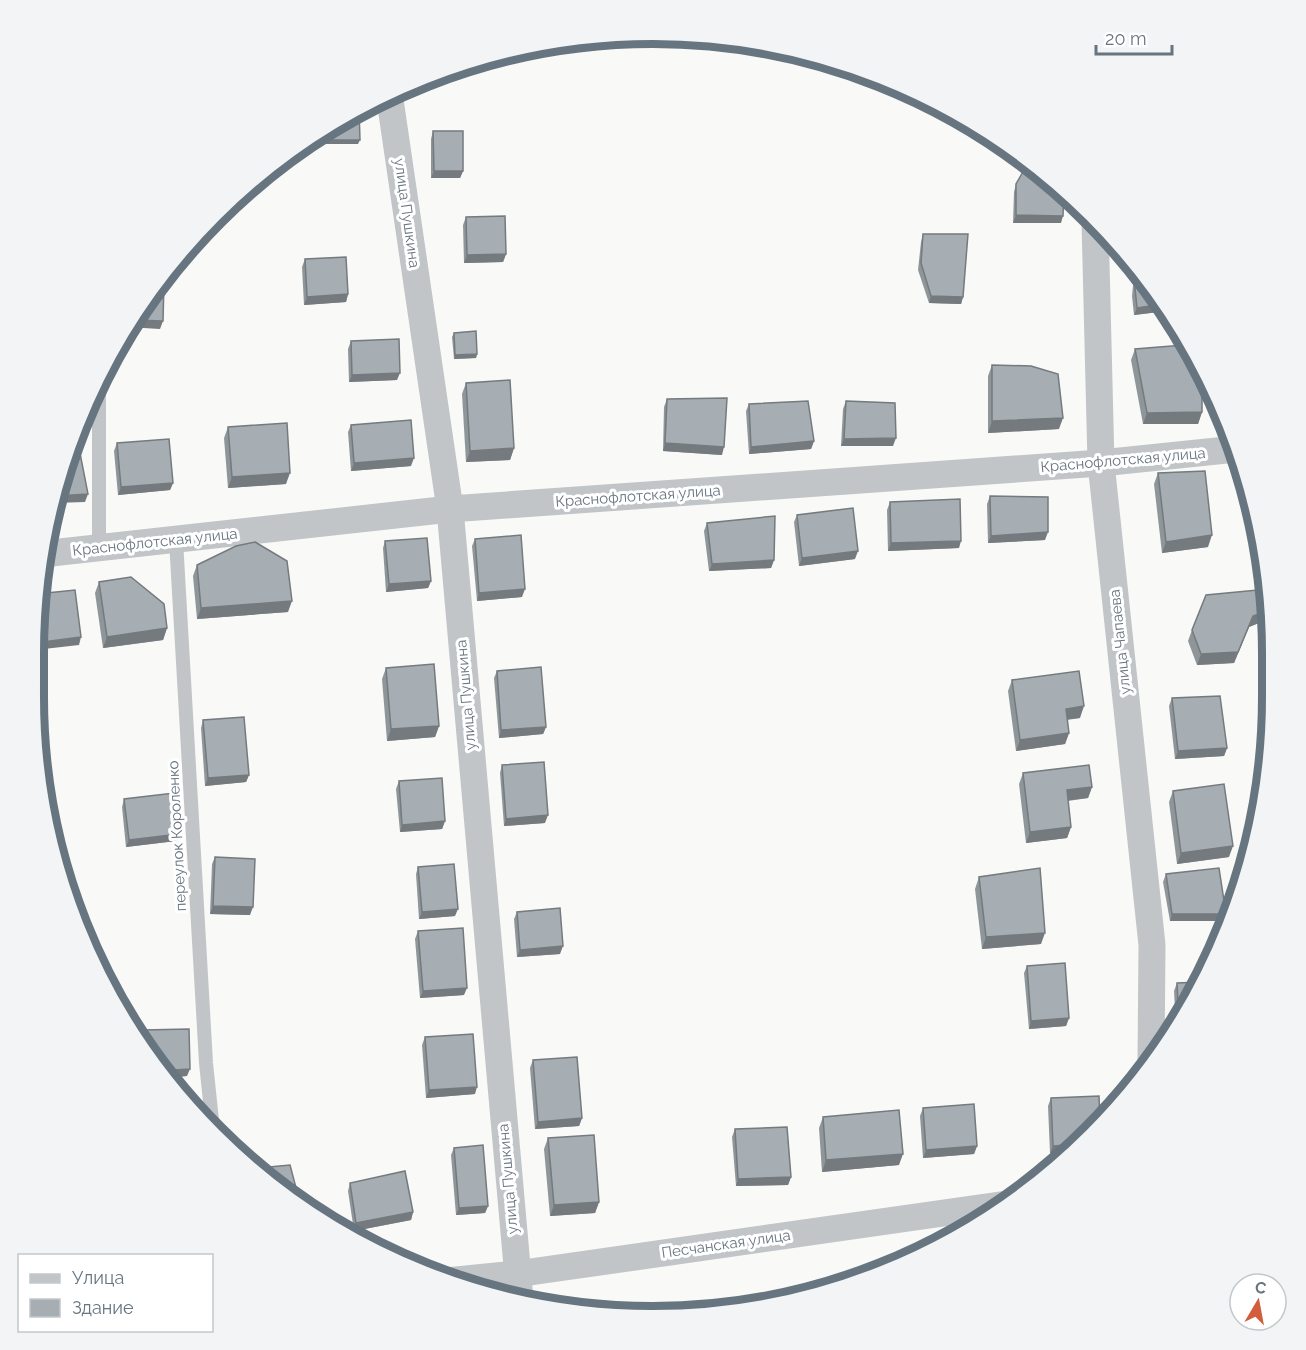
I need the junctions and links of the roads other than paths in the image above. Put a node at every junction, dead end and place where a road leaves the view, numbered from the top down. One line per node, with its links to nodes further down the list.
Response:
1 (390, 103): 6 (street, улица Пушкина)
2 (1095, 234): 5 (street, улица Чапаева)
3 (99, 399): 8 (lane)
4 (1228, 451): 5 (street, Краснофлотская улица)
5 (1101, 463): 6 (street, Краснофлотская улица); 10 (street, улица Чапаева)
6 (450, 509): 7 (street, Краснофлотская улица); 14 (street, улица Пушкина)
7 (176, 540): 8 (street, Краснофлотская улица); 11 (lane, переулок Короленко)
8 (99, 549): 9 (street, Краснофлотская улица)
9 (52, 553)
10 (1151, 1048)
11 (212, 1117)
12 (986, 1208): 14 (street, Песчанская улица)
13 (491, 1285): 14 (street, Песчанская улица)
14 (518, 1287)

